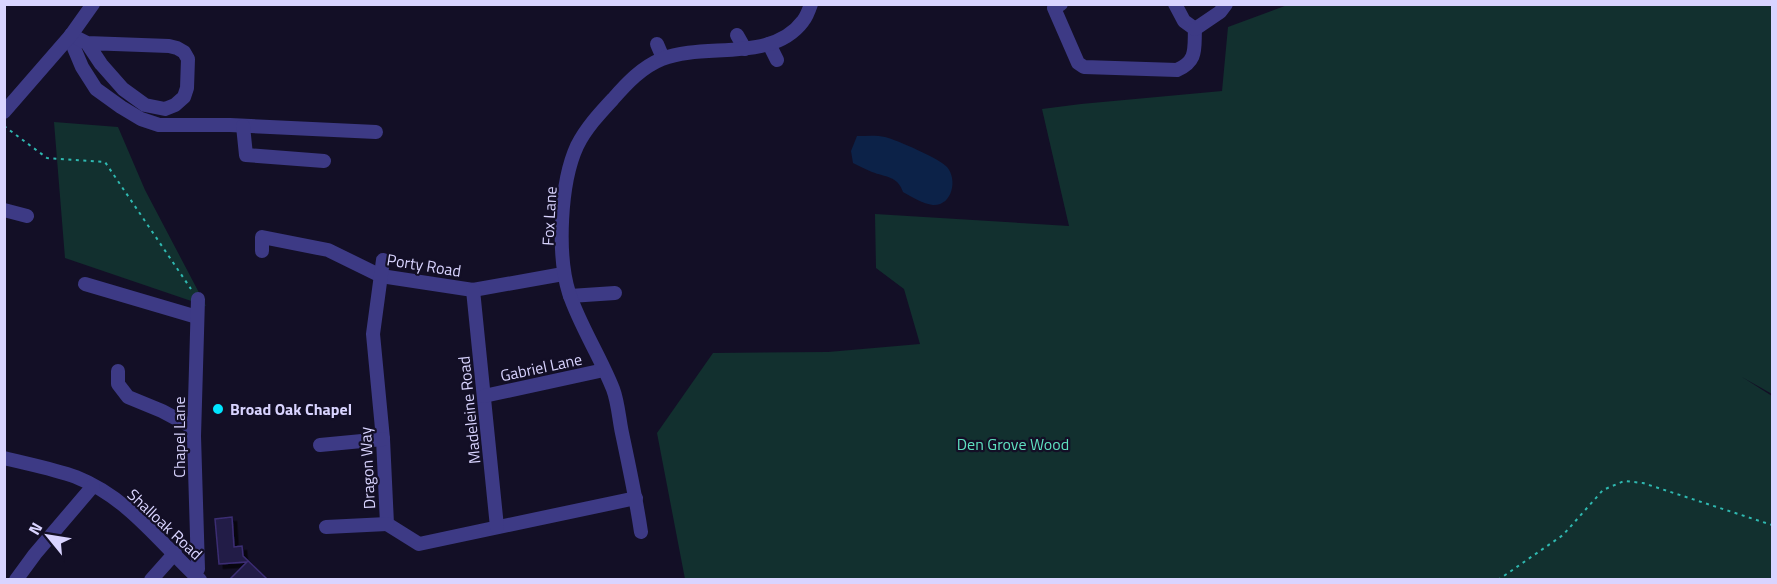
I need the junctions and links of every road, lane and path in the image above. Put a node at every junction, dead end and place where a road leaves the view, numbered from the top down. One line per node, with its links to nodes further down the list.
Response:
1 (93, 4): 7 (street)
2 (811, 4): 11 (street, Fox Lane)
3 (1175, 4): 6 (street)
4 (1226, 4): 6 (street)
5 (1058, 6): 6 (street)
6 (1195, 29)
7 (71, 35): 9 (street); 15 (street); 17 (street)
8 (737, 35): 12 (street)
9 (87, 43): 9 (street)
10 (657, 44): 13 (street)
11 (769, 44): 12 (street, Fox Lane); 14 (street)
12 (746, 49): 13 (street, Fox Lane)
13 (663, 58): 24 (street, Fox Lane)
14 (777, 60)
15 (4, 112)
16 (4, 126): 30 (path)
17 (243, 126): 18 (street); 19 (street)
18 (376, 132)
19 (324, 161)
20 (4, 210): 21 (street)
21 (27, 216)
22 (262, 251): 25 (street, Porty Road)
23 (383, 260): 25 (street, Dragon Way)
24 (563, 274): 27 (street, Porty Road); 29 (street, Fox Lane)
25 (381, 276): 27 (street, Porty Road); 36 (street, Dragon Way)
26 (85, 284): 31 (street)
27 (473, 290): 34 (street, Madeleine Road)
28 (615, 292): 29 (street)
29 (570, 296): 32 (street, Fox Lane)
30 (198, 299): 31 (street, Chapel Lane)
31 (197, 317): 35 (street, Chapel Lane)
32 (604, 370): 34 (street, Gabriel Lane); 40 (street, Fox Lane)
33 (118, 371): 35 (street)
34 (484, 396): 43 (street, Madeleine Road)
35 (194, 428): 47 (street, Chapel Lane)
36 (383, 439): 37 (street); 41 (street, Dragon Way)
37 (320, 445)
38 (4, 458): 39 (street, Shalloak Road)
39 (93, 486): 46 (street, Shalloak Road); 48 (street)
40 (636, 498): 43 (street, Dragon Way); 45 (street, Fox Lane)
41 (387, 524): 43 (street, Dragon Way); 44 (street)
42 (1773, 525): 50 (path)
43 (497, 527)
44 (326, 528)
45 (640, 532)
46 (175, 553): 47 (street, Shalloak Road); 49 (street)
47 (197, 577)
48 (16, 579)
49 (151, 579)
50 (1498, 579)

